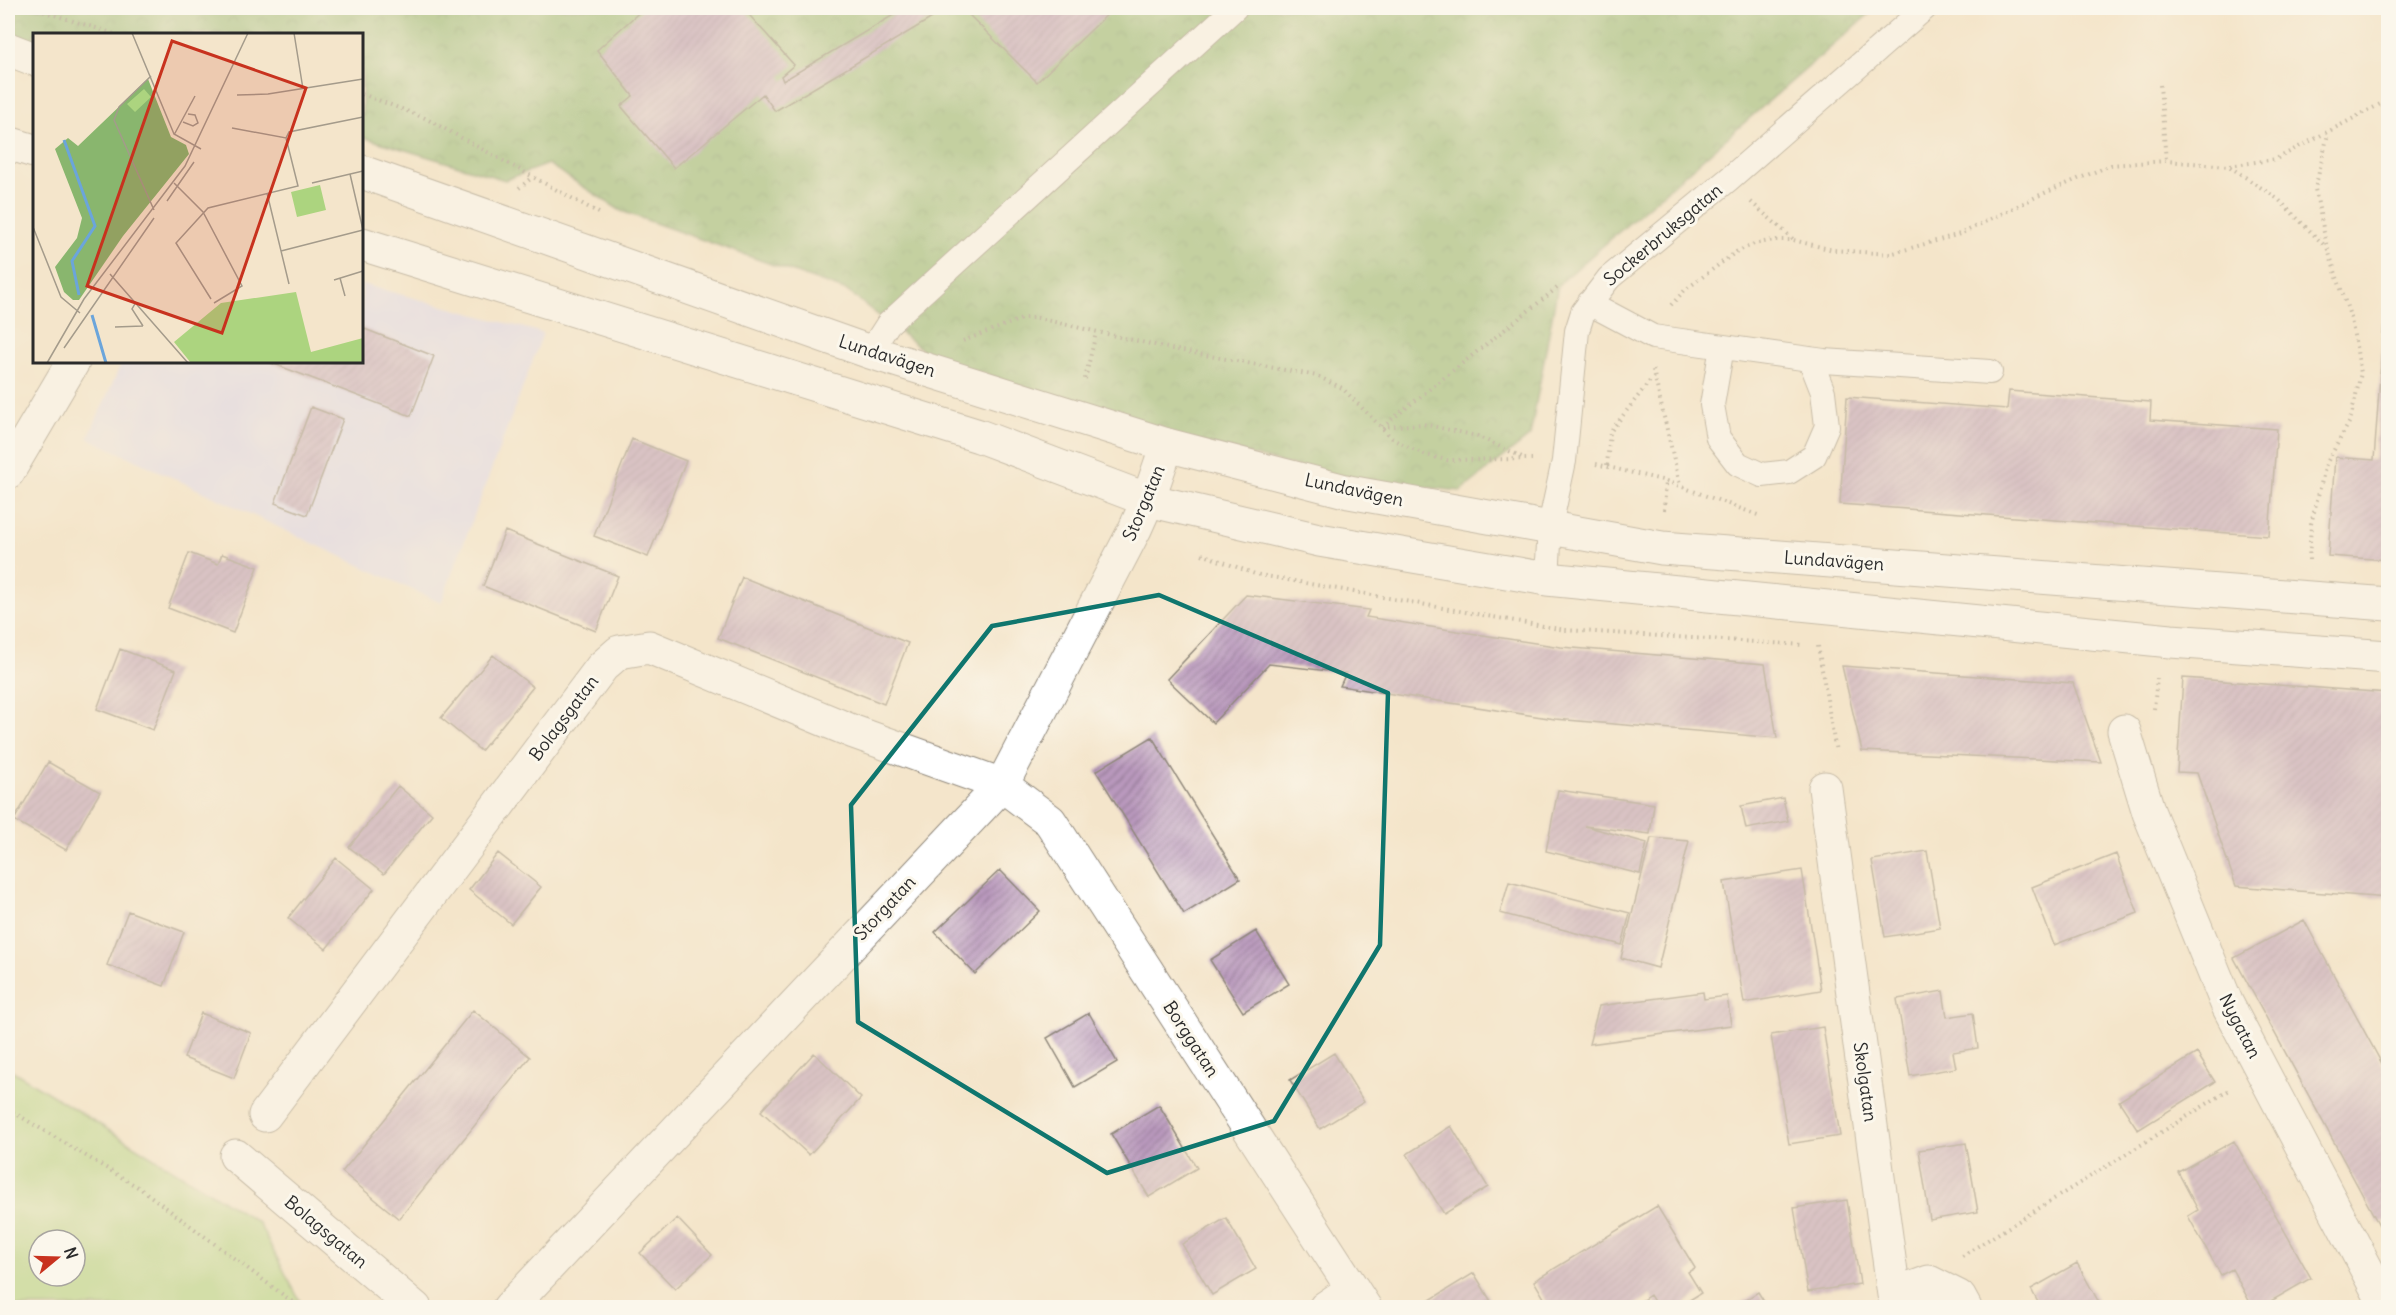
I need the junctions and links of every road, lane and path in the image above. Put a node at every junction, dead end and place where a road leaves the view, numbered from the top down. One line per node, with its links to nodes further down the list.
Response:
1 (32, 8): 4 (path)
2 (1234, 8): 26 (lane)
3 (1925, 8): 17 (lane, Sockerbruksgatan)
4 (40, 9): 5 (path)
5 (112, 33)
6 (8, 49): 7 (street)
7 (33, 59)
8 (2160, 85): 14 (path)
9 (363, 94): 18 (path)
10 (2388, 100): 11 (path)
11 (2328, 133): 15 (path); 21 (path)
12 (8, 143): 13 (street)
13 (33, 151)
14 (2166, 161): 15 (path); 19 (path)
15 (2229, 166): 21 (path)
16 (363, 172): 26 (street, Lundavägen)
17 (1729, 179): 19 (path); 22 (lane, Sockerbruksgatan)
18 (607, 218)
19 (1793, 240): 23 (path)
20 (363, 244): 36 (street)
21 (2326, 247): 38 (path)
22 (1589, 303): 23 (lane); 31 (path); 37 (lane, Sockerbruksgatan)
23 (1653, 337): 25 (lane); 30 (path)
24 (959, 341): 31 (path)
25 (1722, 347): 27 (lane); 27 (lane)
26 (870, 352): 32 (street, Lundavägen)
27 (1810, 359): 29 (lane)
28 (72, 363): 34 (street)
29 (1990, 372)
30 (1653, 376): 33 (path); 35 (path)
31 (1382, 427): 31 (path)
32 (1167, 445): 36 (street, Storgatan); 37 (street, Lundavägen)
33 (1607, 465)
34 (8, 470)
35 (1680, 486)
36 (1148, 500): 39 (street); 44 (street, Storgatan)
37 (1550, 526): 39 (lane, Sockerbruksgatan); 40 (street, Lundavägen)
38 (2309, 569)
39 (1548, 579): 42 (street)
40 (2388, 604)
41 (1818, 646): 45 (path)
42 (2388, 657)
43 (2124, 731): 46 (street, Nygatan)
44 (1002, 785): 48 (street, Bolagsgatan); 52 (street, Borggatan); 58 (street, Storgatan)
45 (1825, 788): 53 (street, Skolgatan)
46 (2262, 1069): 50 (path); 51 (street, Nygatan)
47 (8, 1109): 54 (path)
48 (265, 1115)
49 (236, 1156): 57 (street, Bolagsgatan)
50 (1929, 1282): 53 (street, Skolgatan); 60 (street)
51 (2384, 1292)
52 (1359, 1298): 59 (street)
53 (1884, 1301)
54 (294, 1303): 55 (path); 56 (path)
55 (198, 1308)
56 (302, 1308)
57 (415, 1308)
58 (509, 1308)
59 (1325, 1308)
60 (1965, 1308)

